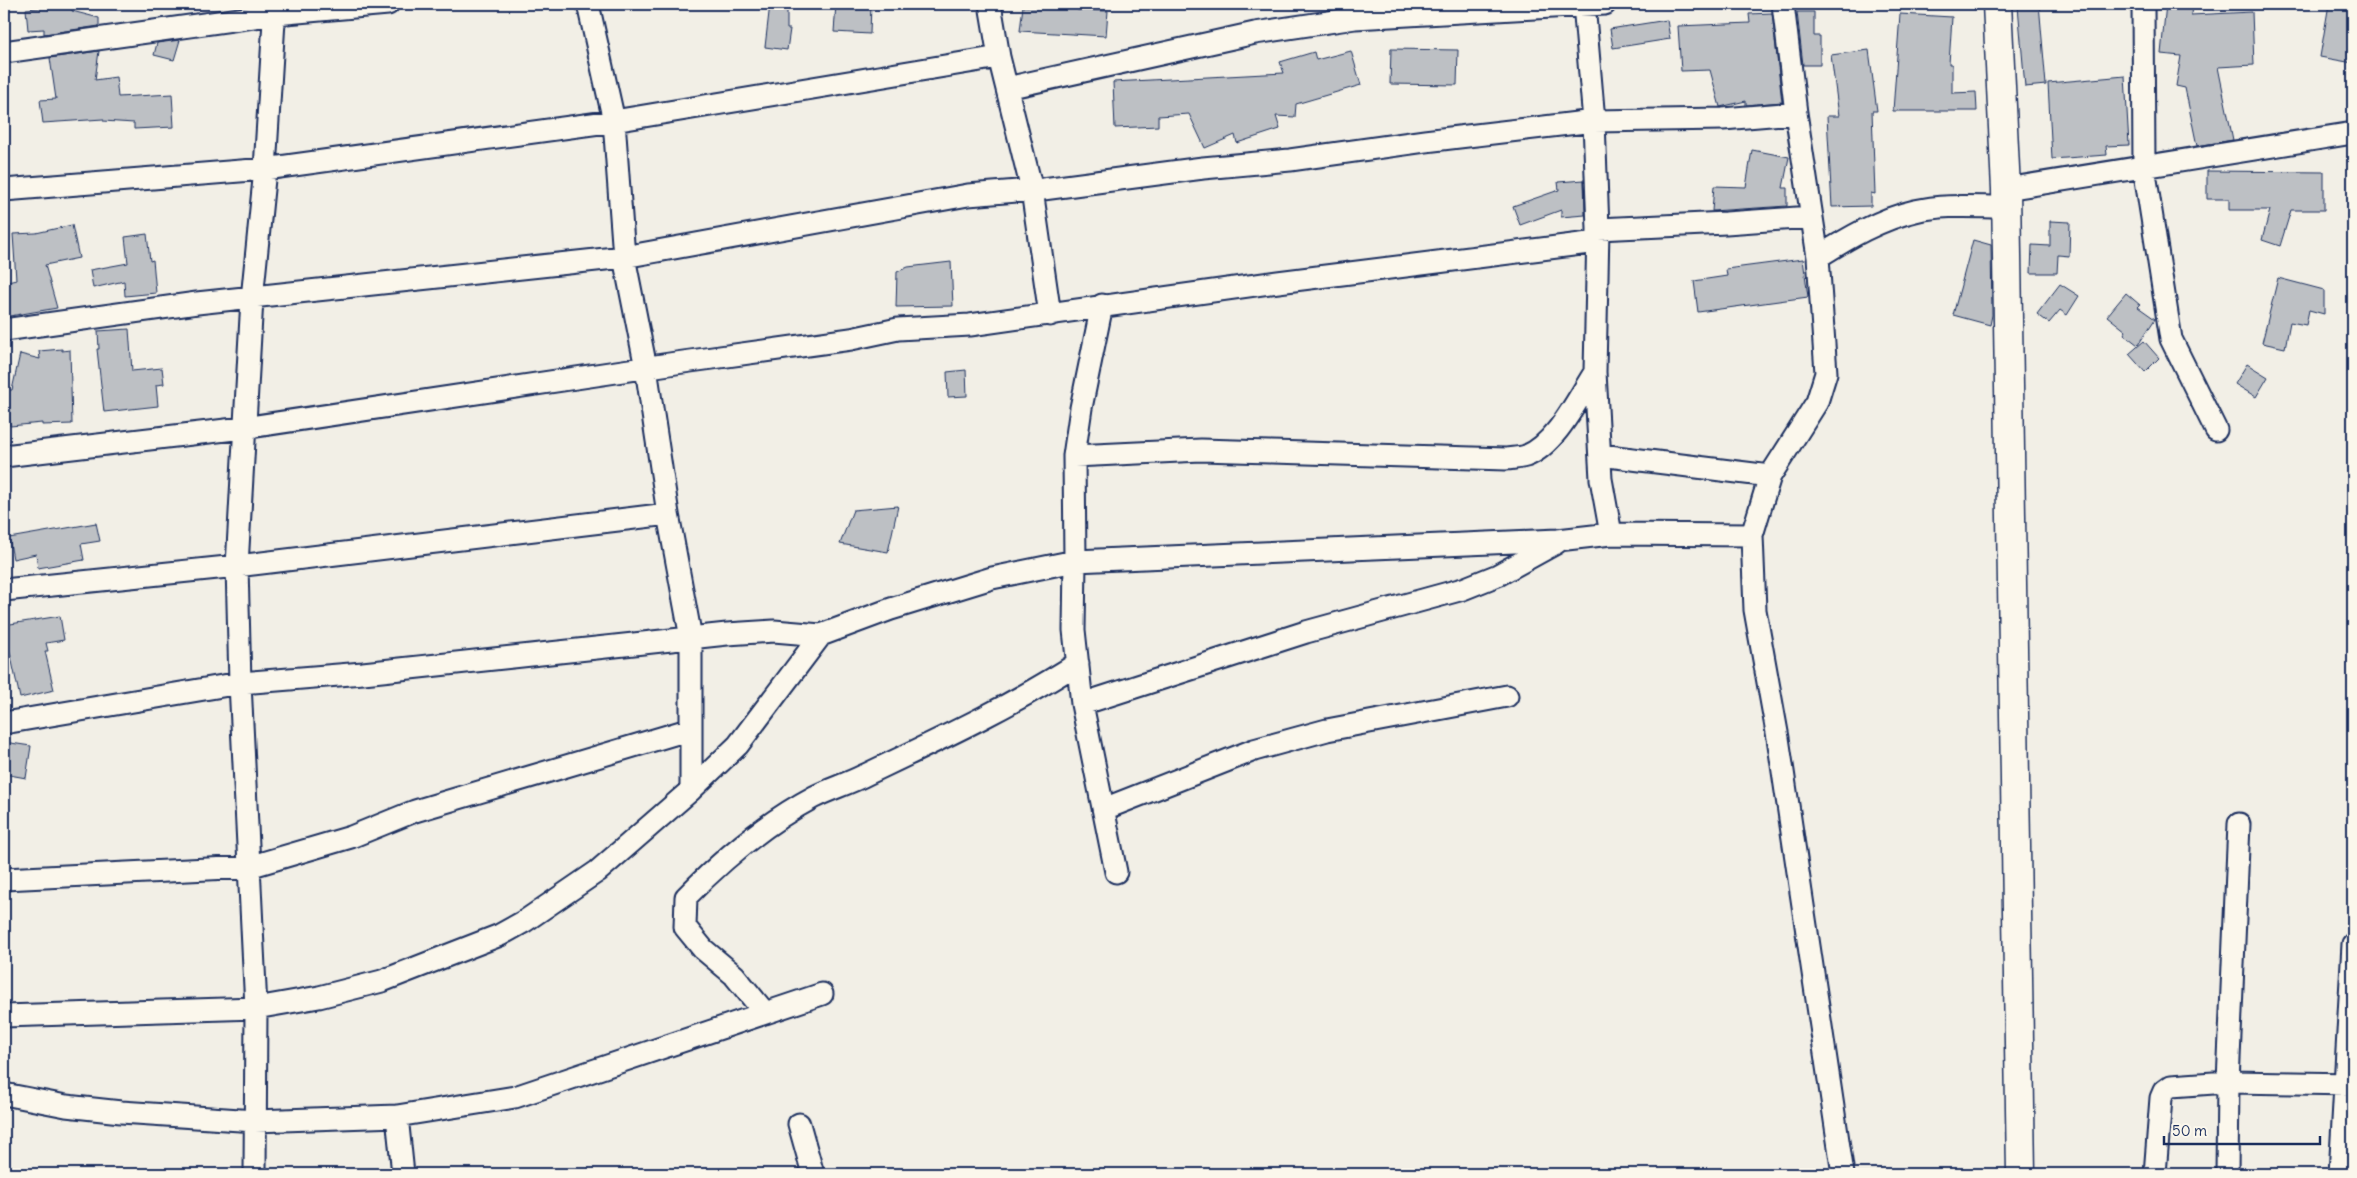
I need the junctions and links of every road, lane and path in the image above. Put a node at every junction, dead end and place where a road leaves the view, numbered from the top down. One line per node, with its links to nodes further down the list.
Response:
1 (388, 4): 9 (street)
2 (588, 4): 14 (street)
3 (990, 4): 11 (street)
4 (1584, 4): 5 (street); 12 (street); 15 (street)
5 (1605, 4)
6 (1783, 4): 13 (street)
7 (1997, 4): 21 (street)
8 (2143, 4): 17 (street)
9 (275, 9): 10 (street); 18 (street)
10 (4, 52)
11 (999, 57): 12 (street); 14 (street)
12 (1007, 88): 20 (street)
13 (1796, 113): 15 (street); 22 (street)
14 (614, 121): 18 (street); 24 (street)
15 (1594, 121): 20 (street); 23 (street)
16 (2353, 133): 17 (street)
17 (2144, 168): 21 (street); 33 (street)
18 (265, 169): 19 (street); 26 (street)
19 (4, 190)
20 (1032, 190): 24 (street); 28 (street)
21 (2006, 198): 25 (street); 74 (street)
22 (1811, 217): 23 (street); 25 (street)
23 (1598, 236): 27 (street); 31 (street)
24 (624, 256): 26 (street); 30 (street)
25 (1818, 257): 37 (street)
26 (252, 299): 29 (street); 32 (street)
27 (1102, 305): 28 (street); 36 (street)
28 (1050, 315): 30 (street)
29 (4, 330)
30 (646, 368): 32 (street); 38 (street)
31 (1595, 372): 34 (street); 36 (street)
32 (243, 428): 35 (street); 43 (street)
33 (2216, 430)
34 (1600, 455): 37 (street); 39 (street)
35 (4, 456)
36 (1074, 456): 42 (street)
37 (1770, 476): 40 (street)
38 (668, 514): 43 (street); 46 (street)
39 (1611, 534): 40 (street); 41 (street)
40 (1752, 535): 73 (street)
41 (1563, 539): 42 (street); 50 (street)
42 (1075, 561): 45 (street); 47 (street)
43 (237, 566): 44 (street); 48 (street)
44 (4, 590)
45 (821, 635): 46 (street); 53 (street)
46 (691, 638): 48 (street); 52 (street)
47 (1078, 663): 50 (street); 62 (street)
48 (240, 683): 51 (street); 56 (street)
49 (1507, 696): 54 (street)
50 (1082, 704): 54 (street)
51 (4, 723)
52 (691, 729): 53 (street); 56 (street)
53 (692, 790): 61 (street)
54 (1104, 809): 57 (street)
55 (2239, 824): 64 (street)
56 (249, 867): 58 (street); 61 (street)
57 (1116, 872)
58 (4, 879)
59 (2353, 944): 65 (street)
60 (822, 994): 62 (street)
61 (256, 1008): 63 (street); 68 (street)
62 (765, 1012): 67 (street)
63 (4, 1016)
64 (2228, 1082): 65 (street); 75 (street); 76 (street)
65 (2349, 1084): 77 (street)
66 (4, 1094): 68 (street)
67 (397, 1116): 68 (street); 71 (street)
68 (255, 1121): 70 (street)
69 (799, 1124): 72 (street)
70 (255, 1174)
71 (403, 1174)
72 (813, 1174)
73 (1843, 1174)
74 (2020, 1174)
75 (2155, 1174)
76 (2228, 1174)
77 (2340, 1174)

